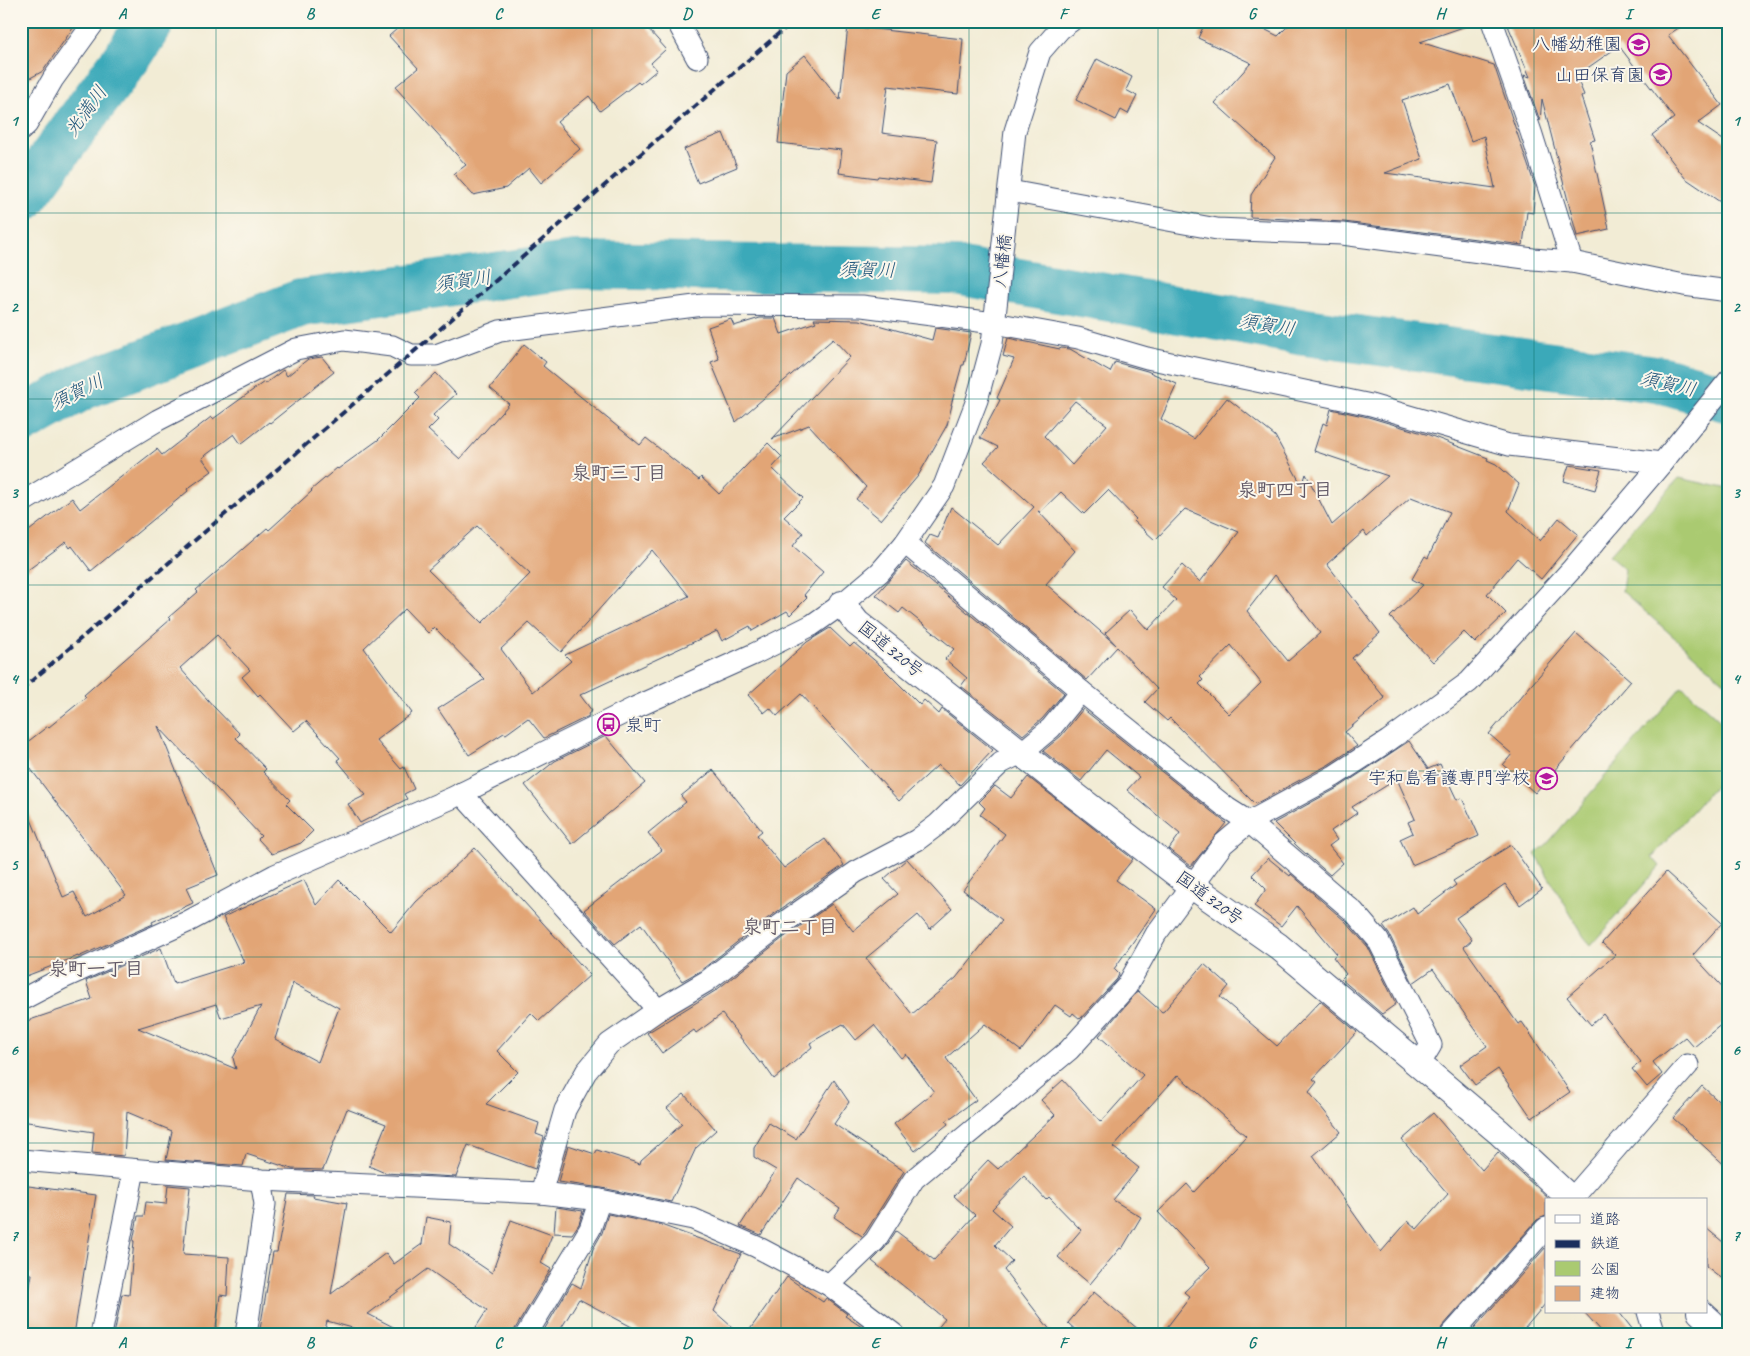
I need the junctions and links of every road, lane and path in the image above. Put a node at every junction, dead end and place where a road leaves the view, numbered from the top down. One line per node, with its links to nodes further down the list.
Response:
1 (95, 21): 6 (street)
2 (677, 21): 5 (street)
3 (1071, 21): 7 (street, 八幡橋)
4 (1492, 21): 8 (street)
5 (697, 58)
6 (21, 130)
7 (1010, 191): 8 (street); 10 (street, 八幡橋)
8 (1572, 262): 9 (street)
9 (1729, 291)
10 (996, 315): 12 (street); 13 (street); 14 (street, 八幡橋)
11 (1729, 380): 12 (street)
12 (1666, 456): 19 (street)
13 (21, 503)
14 (905, 543): 15 (street, 八幡橋); 16 (street)
15 (842, 604): 17 (street, 国道320号); 18 (street, 八幡橋)
16 (1081, 691): 17 (street); 19 (street)
17 (1021, 753): 20 (street, 国道320号); 22 (street)
18 (461, 793): 21 (street, 八幡橋); 22 (street)
19 (1249, 822): 20 (street); 23 (street)
20 (1192, 885): 23 (street, 国道320号); 33 (street)
21 (24, 997)
22 (658, 1010): 28 (street)
23 (1419, 1064): 29 (street, 国道320号)
24 (1688, 1065): 30 (street)
25 (21, 1160): 26 (street)
26 (134, 1170): 27 (street); 36 (street)
27 (261, 1180): 28 (street); 37 (street)
28 (541, 1193): 31 (street)
29 (1569, 1198)
30 (1573, 1198)
31 (600, 1200): 33 (street); 38 (street)
32 (1545, 1229): 40 (street)
33 (829, 1285): 39 (street)
34 (1649, 1314): 41 (street)
35 (1702, 1314): 42 (street)
36 (101, 1335)
37 (246, 1335)
38 (526, 1335)
39 (896, 1335)
40 (1451, 1335)
41 (1655, 1335)
42 (1725, 1335)

